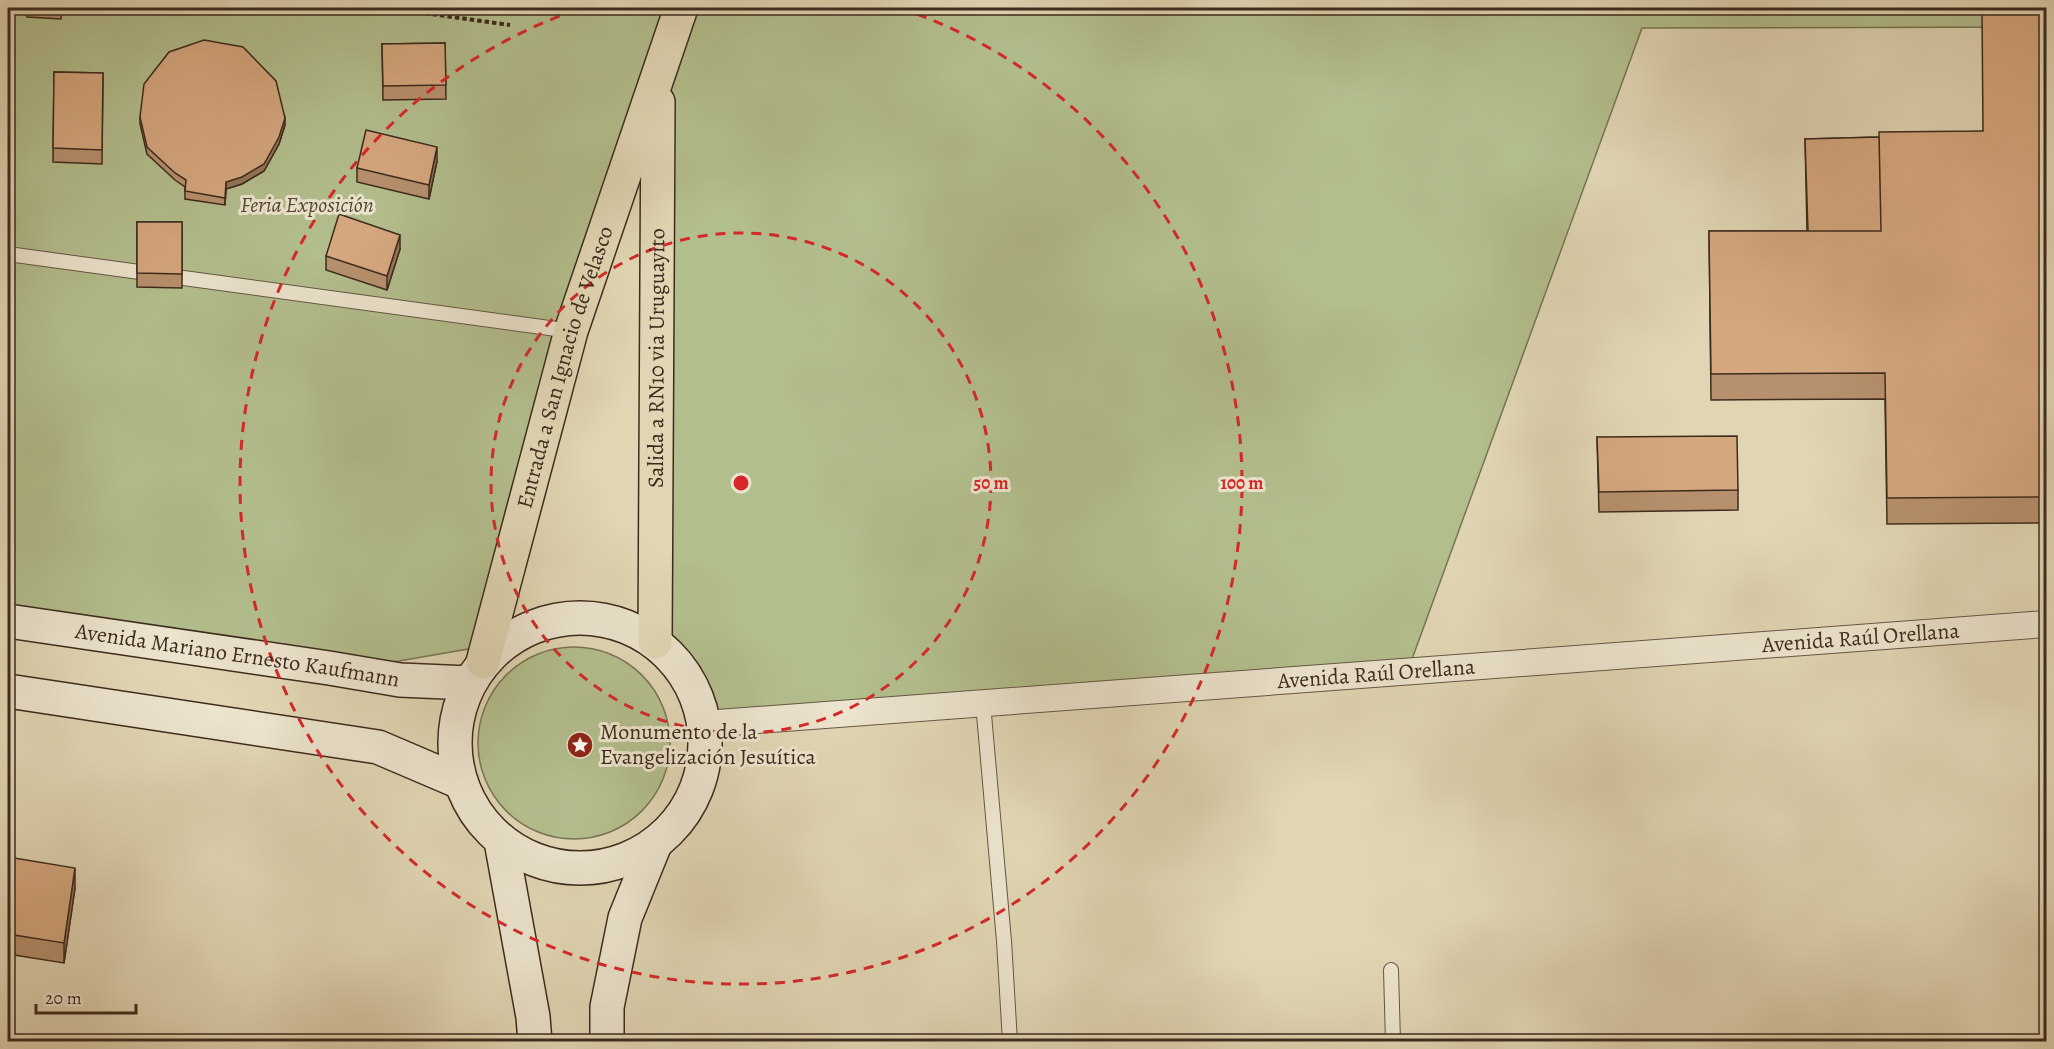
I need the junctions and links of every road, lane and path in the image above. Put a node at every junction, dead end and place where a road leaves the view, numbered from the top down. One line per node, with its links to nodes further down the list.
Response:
1 (388, 8): 3 (path)
2 (681, 8): 4 (highway, Entrada a San Ignacio de Velasco)
3 (510, 26)
4 (658, 76): 6 (highway, Entrada a San Ignacio de Velasco); 9 (highway, Salida a RN10 via Uruguayito)
5 (8, 254): 6 (lane)
6 (571, 331): 10 (highway, Entrada a San Ignacio de Velasco)
7 (8, 621): 10 (main road, Avenida Mariano Ernesto Kaufmann)
8 (2046, 624): 12 (street, Avenida Raúl Orellana)
9 (655, 642): 10 (main road); 13 (main road)
10 (476, 673): 14 (main road)
11 (8, 691): 14 (main road)
12 (983, 703): 13 (street, Avenida Raúl Orellana); 20 (lane)
13 (704, 724): 16 (main road)
14 (460, 782): 15 (main road)
15 (501, 841): 16 (main road); 18 (main road)
16 (655, 844): 19 (main road)
17 (1391, 970): 21 (lane)
18 (535, 1041)
19 (607, 1041)
20 (1010, 1041)
21 (1393, 1041)

